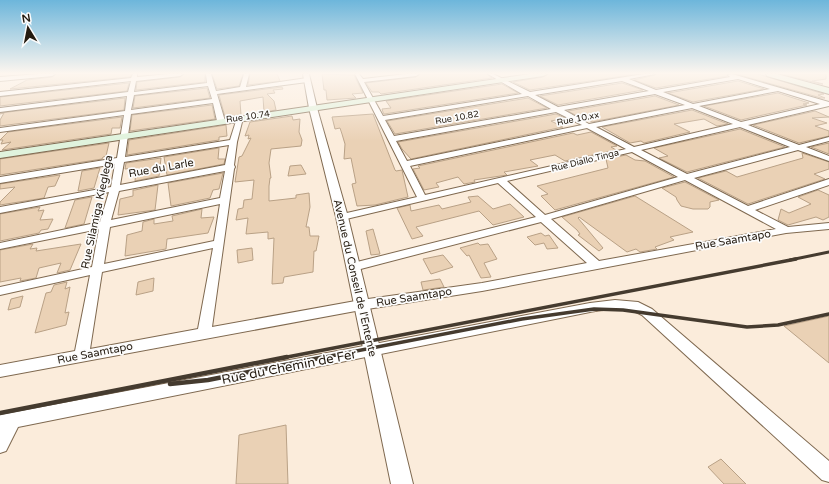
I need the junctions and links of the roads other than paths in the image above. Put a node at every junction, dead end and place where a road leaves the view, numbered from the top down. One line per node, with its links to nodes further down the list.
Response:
1 (111, 97): 20 (street)
2 (131, 97): 21 (street, Rue Silamiga Kieglega)
3 (214, 97): 14 (street)
4 (311, 97): 17 (street, Avenue du Conseil de l'Entente)
5 (368, 97): 13 (street)
6 (392, 97): 13 (main road, Rue 10.74)
7 (514, 97): 24 (street)
8 (534, 97): 19 (street)
9 (624, 97): 19 (street, Rue 10.82)
10 (668, 97): 16 (street)
11 (740, 97): 16 (street, Rue 10.xx)
12 (804, 97): 15 (street)
13 (370, 100): 17 (main road, Rue 10.74); 24 (street)
14 (215, 101): 21 (street); 25 (street)
15 (829, 104): 18 (street, Rue Diallo Tinga)
16 (692, 106): 26 (street); 27 (street, Rue 10.xx)
17 (313, 108): 23 (main road, Rue 10.74); 49 (street, Avenue du Conseil de l'Entente)
18 (812, 108): 22 (street); 26 (street, Rue Diallo Tinga)
19 (557, 109): 27 (street); 30 (street, Rue 10.82)
20 (0, 110)
21 (129, 112): 28 (street); 29 (street, Rue Silamiga Kieglega)
22 (823, 112)
23 (240, 118): 25 (main road, Rue 10.74); 32 (street)
24 (380, 119): 30 (street)
25 (221, 121): 29 (main road, Rue 10.74)
26 (742, 125): 33 (street); 34 (street, Rue Diallo Tinga)
27 (588, 126): 34 (street); 38 (street, Rue 10.xx)
28 (0, 130)
29 (125, 136): 35 (main road, Rue 10.74); 37 (street, Rue Silamiga Kieglega)
30 (392, 139): 38 (street)
31 (829, 139): 33 (street)
32 (234, 142): 37 (street); 39 (street)
33 (799, 147): 36 (street); 40 (street)
34 (632, 149): 40 (street); 42 (street, Rue Diallo Tinga)
35 (0, 154)
36 (829, 159)
37 (120, 161): 41 (street); 44 (street, Rue Silamiga Kieglega)
38 (406, 164): 45 (street)
39 (231, 167): 44 (street, Rue du Larle); 46 (street)
40 (686, 177): 47 (street); 50 (street)
41 (0, 180)
42 (502, 181): 45 (street, Rue Diallo Tinga); 50 (street)
43 (829, 182): 47 (street)
44 (115, 188): 48 (street, Rue du Larle); 51 (street, Rue Silamiga Kieglega)
45 (423, 199): 49 (street, Rue Diallo Tinga)
46 (224, 200): 51 (street); 54 (street)
47 (748, 209): 53 (street)
48 (0, 210)
49 (342, 217): 57 (street, Avenue du Conseil de l'Entente)
50 (544, 218): 56 (street); 57 (street)
51 (105, 224): 55 (street); 58 (street, Rue Silamiga Kieglega)
52 (829, 226): 53 (street, Rue Saamtapo)
53 (786, 230): 56 (street, Rue Saamtapo)
54 (220, 243): 58 (street); 61 (street)
55 (0, 246)
56 (596, 265): 60 (street, Rue Saamtapo)
57 (353, 267): 60 (street, Avenue du Conseil de l'Entente)
58 (98, 269): 59 (street); 63 (street, Rue Silamiga Kieglega)
59 (0, 291)
60 (361, 305): 61 (street, Rue Saamtapo); 62 (street, Avenue du Conseil de l'Entente)
61 (204, 333): 63 (street, Rue Saamtapo)
62 (372, 351): 65 (street, Rue du Chemin de Fer); 67 (street, Rue du Chemin de Fer); 68 (street, Avenue du Conseil de l'Entente)
63 (82, 355): 64 (street, Rue Saamtapo)
64 (0, 371)
65 (6, 421): 66 (street)
66 (0, 445)
67 (829, 473)
68 (402, 484)

